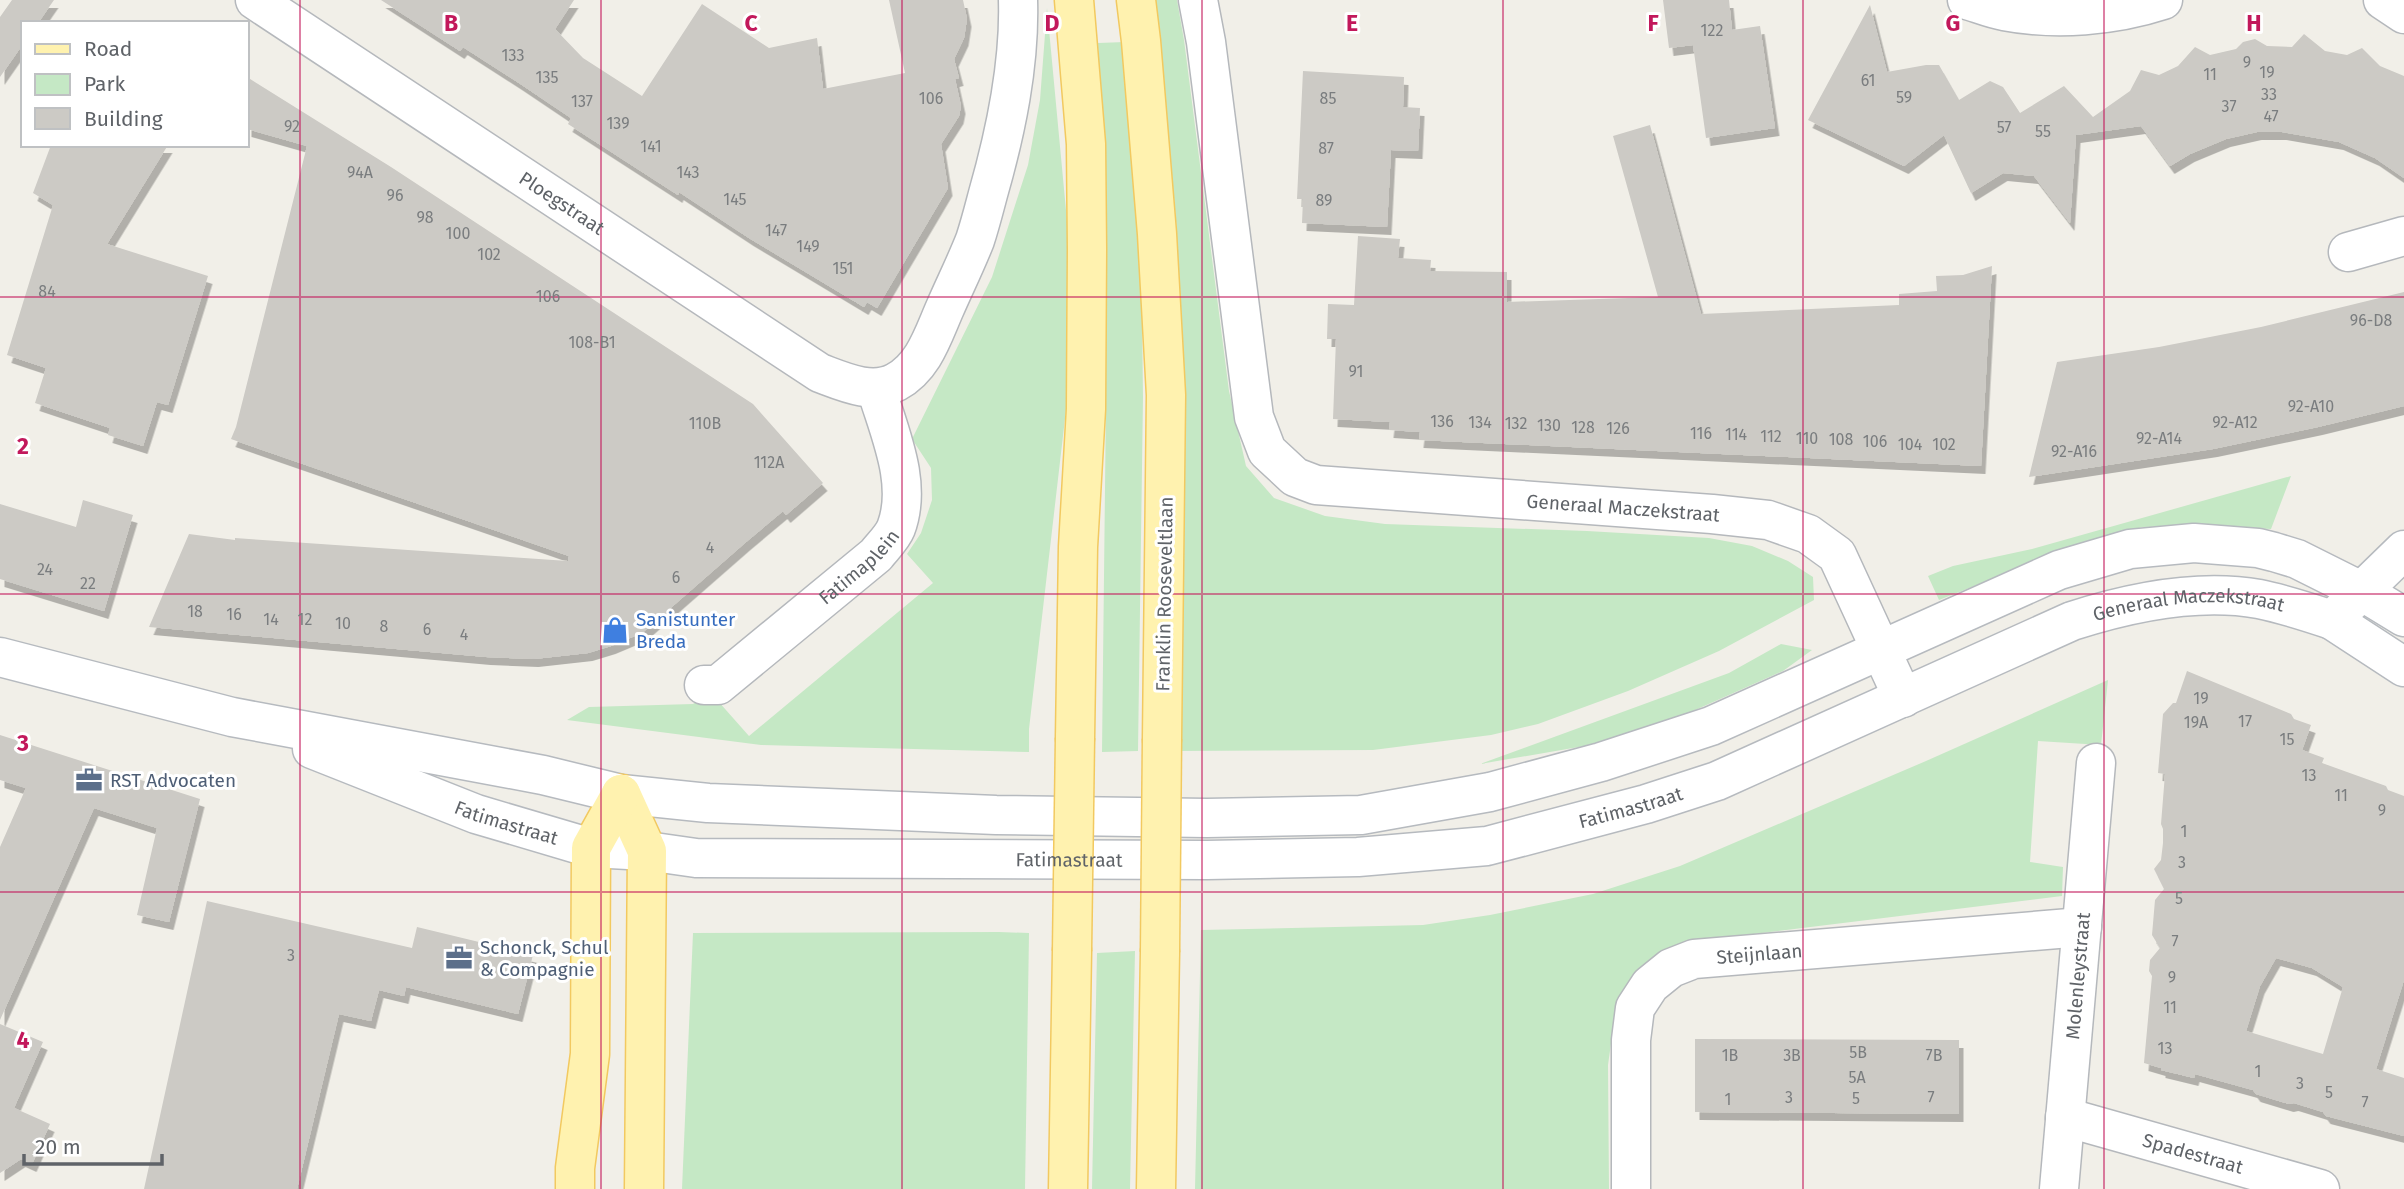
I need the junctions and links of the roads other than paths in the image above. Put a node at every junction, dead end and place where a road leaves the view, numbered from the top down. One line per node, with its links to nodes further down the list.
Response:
1 (256, 0): 12 (street, Ploegstraat)
2 (1018, 0): 12 (street)
3 (1074, 0): 31 (main road, bridge)
4 (1136, 0): 32 (main road, Franklin Rooseveltlaan, bridge)
5 (1198, 0): 17 (street, Generaal Maczekstraat)
6 (1967, 0): 7 (street)
7 (2163, 0)
8 (2383, 0): 9 (street)
9 (2404, 14)
10 (2404, 236): 11 (street)
11 (2348, 252)
12 (876, 388): 20 (street, Fatimaplein)
13 (2404, 550): 14 (street)
14 (2363, 592): 15 (street); 16 (street); 17 (street)
15 (2404, 617)
16 (2332, 620): 19 (street, Generaal Maczekstraat); 21 (street, Generaal Maczekstraat)
17 (1882, 651): 21 (street, Generaal Maczekstraat); 24 (street, Fatimastraat)
18 (0, 657): 22 (street, Fatimastraat)
19 (2404, 667)
20 (704, 685)
21 (1903, 698): 26 (street, Fatimastraat)
22 (232, 717): 24 (street, Fatimastraat); 25 (street, Fatimastraat)
23 (2096, 763): 27 (street, Molenleystraat)
24 (621, 794): 25 (main road); 26 (main road)
25 (591, 848): 26 (street, Fatimastraat); 29 (main road)
26 (647, 851): 30 (main road)
27 (2082, 927): 28 (street, Molenleystraat); 33 (street, Steijnlaan)
28 (2065, 1117): 34 (street, Molenleystraat); 35 (street, Spadestraat)
29 (575, 1189)
30 (644, 1189)
31 (1068, 1189)
32 (1156, 1189)
33 (1631, 1189)
34 (2059, 1189)
35 (2320, 1189)

